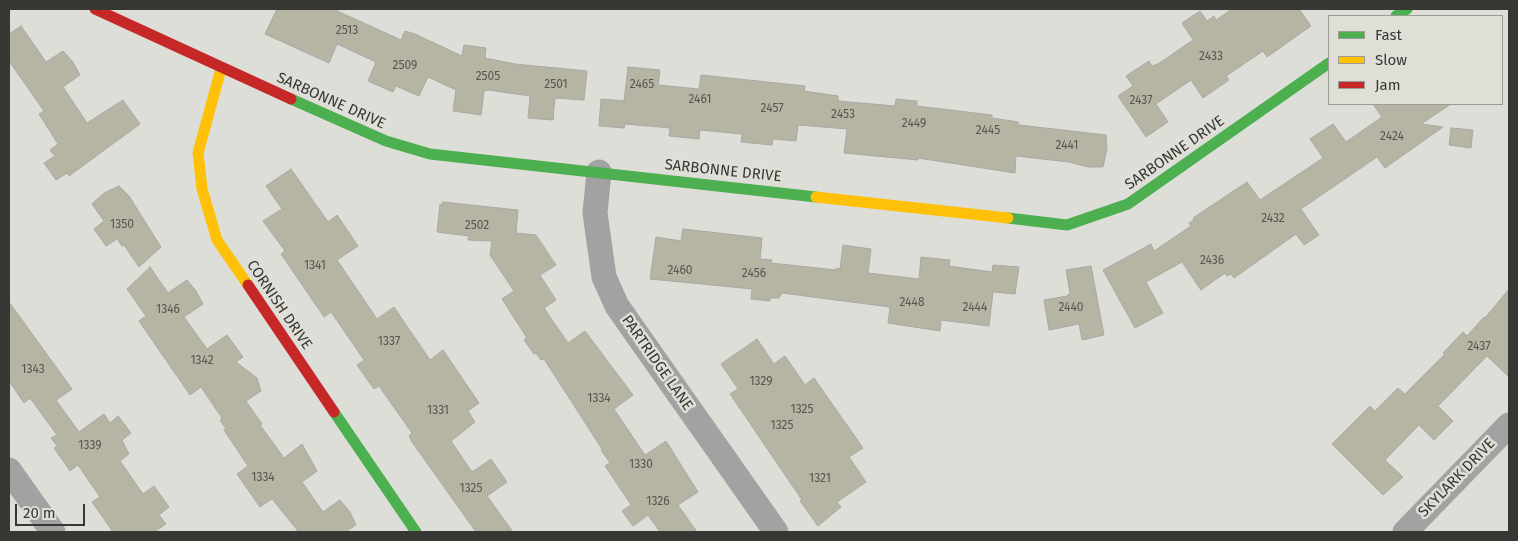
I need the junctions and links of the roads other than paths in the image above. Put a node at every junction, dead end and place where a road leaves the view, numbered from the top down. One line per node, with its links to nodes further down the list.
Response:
1 (95, 9): 3 (street, SARBONNE DRIVE)
2 (1328, 64): 4 (street, SARBONNE DRIVE)
3 (221, 69): 4 (street, SARBONNE DRIVE); 8 (street, CORNISH DRIVE)
4 (599, 172): 9 (street, PARTRIDGE LANE)
5 (1509, 425): 10 (street, SKYLARK DRIVE)
6 (9, 470): 7 (street)
7 (53, 532)
8 (416, 532)
9 (776, 532)
10 (1405, 532)

